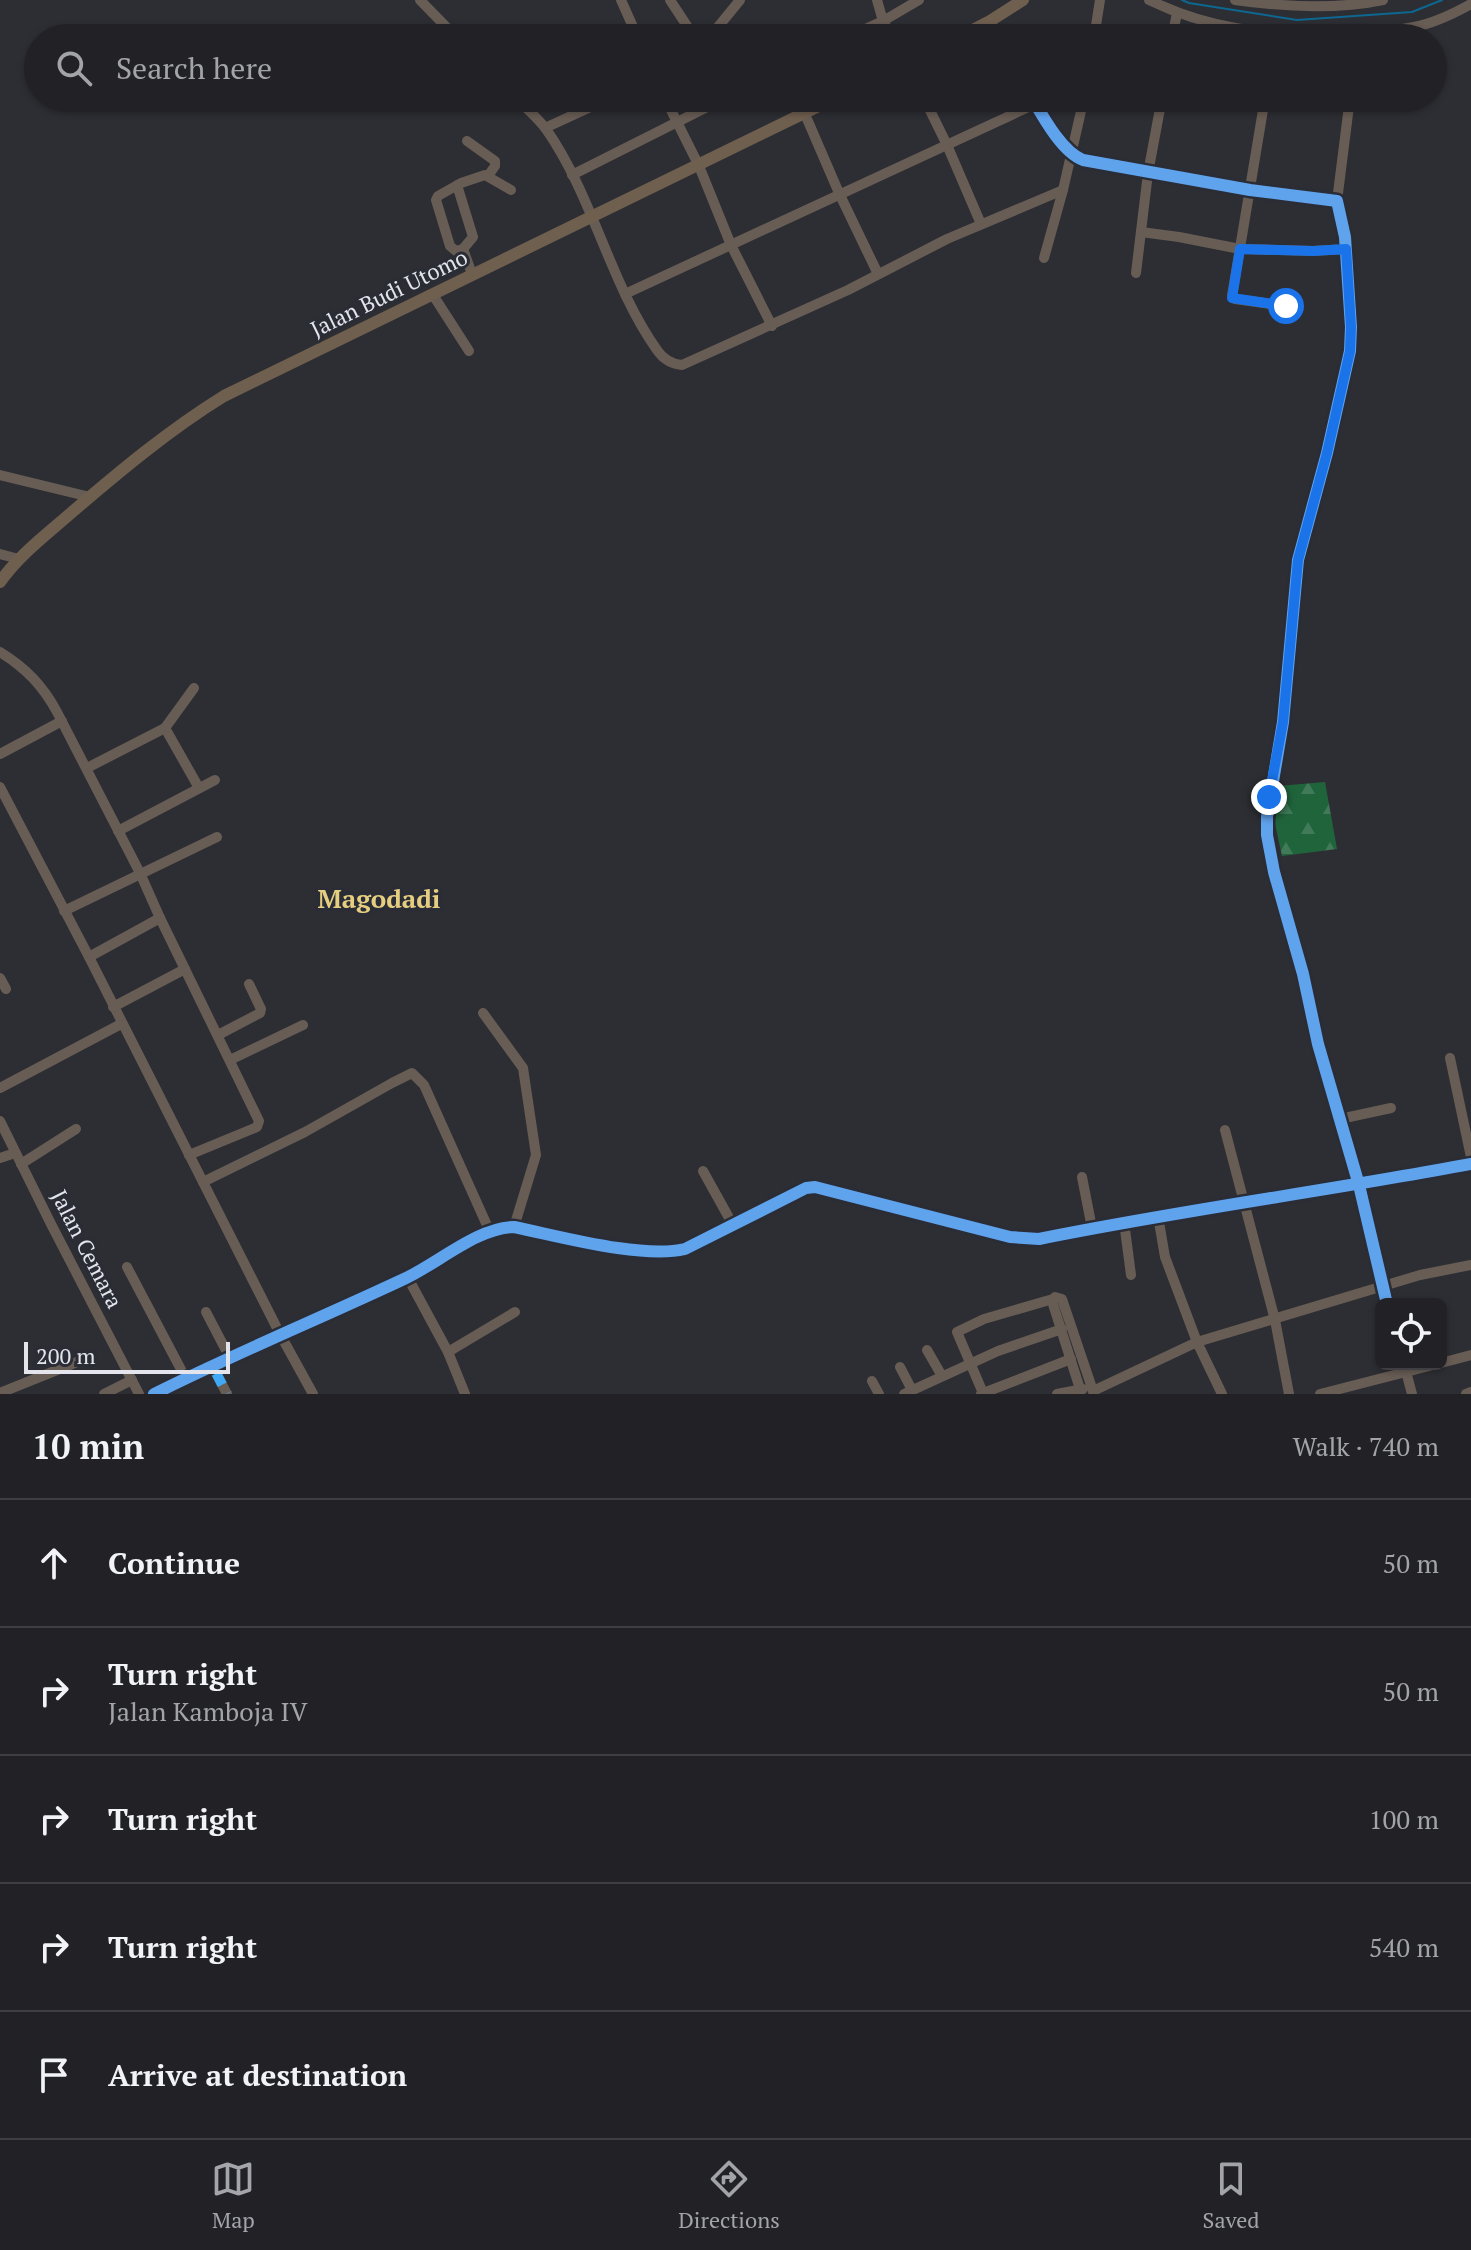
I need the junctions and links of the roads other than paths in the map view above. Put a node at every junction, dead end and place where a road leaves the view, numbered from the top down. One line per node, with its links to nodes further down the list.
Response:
1 (420, 0): 17 (street)
2 (621, 0): 18 (street)
3 (670, 0): 19 (street)
4 (740, 0): 20 (street)
5 (877, 0): 15 (street)
6 (919, 0): 15 (street)
7 (1023, 0): 16 (main road)
8 (1100, 0): 25 (street)
9 (1149, 0): 14 (street)
10 (1235, 0): 12 (street)
11 (1383, 0): 12 (street)
12 (1280, 2)
13 (1471, 4): 28 (street)
14 (1177, 13): 26 (street); 27 (street)
15 (883, 21): 21 (street); 22 (street)
16 (990, 21): 23 (main road); 24 (street)
17 (443, 24)
18 (632, 24)
19 (686, 24)
20 (720, 24)
21 (876, 24)
22 (885, 24)
23 (984, 24)
24 (992, 24)
25 (1096, 24)
26 (1175, 24)
27 (1211, 24)
28 (1424, 24)
29 (530, 112): 42 (street)
30 (580, 112): 42 (street)
31 (671, 112): 41 (street)
32 (698, 112): 41 (street)
33 (805, 112): 46 (main road, Jalan Budi Utomo); 54 (street)
34 (931, 112): 44 (street)
35 (1012, 112): 44 (street)
36 (1041, 112): 45 (street)
37 (1081, 112): 45 (street)
38 (1159, 112): 47 (street)
39 (1263, 112): 53 (street)
40 (1348, 112): 55 (street)
41 (676, 123): 46 (street); 48 (street)
42 (545, 128): 48 (street)
43 (467, 141): 49 (street)
44 (947, 145): 54 (street); 57 (street)
45 (1073, 156): 47 (street); 52 (street)
46 (699, 166): 56 (main road, Jalan Budi Utomo); 59 (street)
47 (1148, 173): 53 (street); 58 (street)
48 (572, 175): 56 (street)
49 (488, 176): 50 (street); 51 (street)
50 (457, 185): 60 (street); 60 (street)
51 (511, 190)
52 (1063, 190): 57 (street); 63 (street)
53 (1250, 190): 55 (street); 61 (street)
54 (839, 193): 59 (street); 66 (street)
55 (1337, 201): 62 (street)
56 (592, 216): 65 (main road, Jalan Budi Utomo); 67 (street)
57 (981, 224): 66 (street)
58 (1141, 232): 61 (street); 64 (street)
59 (731, 245): 67 (street); 70 (street)
60 (463, 249): 65 (street)
61 (1240, 249): 62 (street); 69 (street)
62 (1346, 249): 105 (street)
63 (1044, 258)
64 (1136, 273)
65 (472, 274): 68 (main road, Jalan Budi Utomo)
66 (878, 274): 70 (street)
67 (625, 294): 70 (street)
68 (433, 295): 71 (street); 73 (main road, Jalan Budi Utomo)
69 (1286, 306)
70 (772, 326)
71 (469, 351)
72 (0, 475): 73 (street)
73 (90, 497): 75 (main road, Jalan Budi Utomo)
74 (0, 554): 75 (street)
75 (19, 559): 76 (main road, Jalan Budi Utomo)
76 (0, 582)
77 (0, 652): 79 (street)
78 (194, 688): 80 (street)
79 (62, 721): 81 (street); 82 (street)
80 (165, 728): 82 (street); 85 (street)
81 (0, 754)
82 (87, 768): 86 (street)
83 (215, 780): 85 (street)
84 (0, 787): 89 (street)
85 (199, 788): 86 (street)
86 (118, 831): 88 (street)
87 (217, 837): 88 (street)
88 (140, 873): 89 (street); 90 (street)
89 (64, 911): 91 (street)
90 (160, 918): 91 (street); 92 (street)
91 (89, 957): 96 (street)
92 (185, 969): 96 (street); 100 (street)
93 (0, 978): 95 (street)
94 (249, 984): 100 (street)
95 (6, 989)
96 (113, 1007): 98 (street)
97 (483, 1013): 123 (street)
98 (121, 1024): 103 (street); 110 (street)
99 (303, 1025): 102 (street)
100 (218, 1035): 102 (street)
101 (1450, 1058): 111 (street)
102 (230, 1060): 110 (street)
103 (0, 1088)
104 (1391, 1108): 105 (street)
105 (1340, 1119): 118 (street)
106 (0, 1121): 109 (street, Jalan Cemara)
107 (76, 1129): 113 (street)
108 (1225, 1130): 119 (street)
109 (15, 1153): 112 (street); 113 (street, Jalan Cemara)
110 (189, 1155): 117 (street)
111 (1471, 1157)
112 (0, 1158)
113 (21, 1164): 153 (street, Jalan Cemara)
114 (1471, 1164): 118 (street)
115 (703, 1171): 122 (street)
116 (1082, 1177): 124 (street)
117 (203, 1182): 125 (street); 137 (street)
118 (1359, 1185): 119 (street); 130 (street)
119 (1245, 1201): 120 (street); 135 (street)
120 (1158, 1216): 121 (street); 138 (street)
121 (1124, 1222): 124 (street); 128 (street)
122 (733, 1225): 123 (street); 124 (street)
123 (514, 1227): 125 (street)
124 (1092, 1228)
125 (490, 1232): 129 (street)
126 (1471, 1265): 130 (street)
127 (127, 1267): 152 (street)
128 (1131, 1275)
129 (408, 1278): 137 (street); 140 (street)
130 (1383, 1286): 131 (street); 135 (street)
131 (1386, 1298)
132 (1053, 1299): 136 (street); 146 (street); 157 (street)
133 (206, 1312): 142 (street)
134 (515, 1312): 140 (street)
135 (1275, 1320): 138 (street); 169 (street)
136 (1062, 1329): 143 (street); 146 (street)
137 (280, 1334): 142 (street); 163 (street)
138 (1197, 1342): 157 (street); 168 (street)
139 (927, 1350): 151 (street)
140 (448, 1352): 164 (street)
141 (1471, 1355): 145 (street)
142 (230, 1358): 147 (street)
143 (1071, 1359): 155 (street); 166 (street)
144 (77, 1362): 158 (street)
145 (1447, 1362)
146 (971, 1363): 151 (street); 166 (street)
147 (213, 1367): 152 (street); 162 (street)
148 (900, 1367): 156 (street)
149 (1398, 1370): 170 (street)
150 (1406, 1370): 171 (street)
151 (942, 1376): 156 (street)
152 (186, 1379): 161 (street)
153 (132, 1380): 159 (street); 160 (street, Jalan Cemara)
154 (872, 1381): 165 (street)
155 (1080, 1389): 157 (street); 167 (street)
156 (908, 1392)
157 (1093, 1392)
158 (0, 1393)
159 (104, 1394)
160 (139, 1394)
161 (154, 1394)
162 (227, 1394)
163 (313, 1394)
164 (465, 1394)
165 (879, 1394)
166 (982, 1394)
167 (1057, 1394)
168 (1222, 1394)
169 (1289, 1394)
170 (1320, 1394)
171 (1412, 1394)

